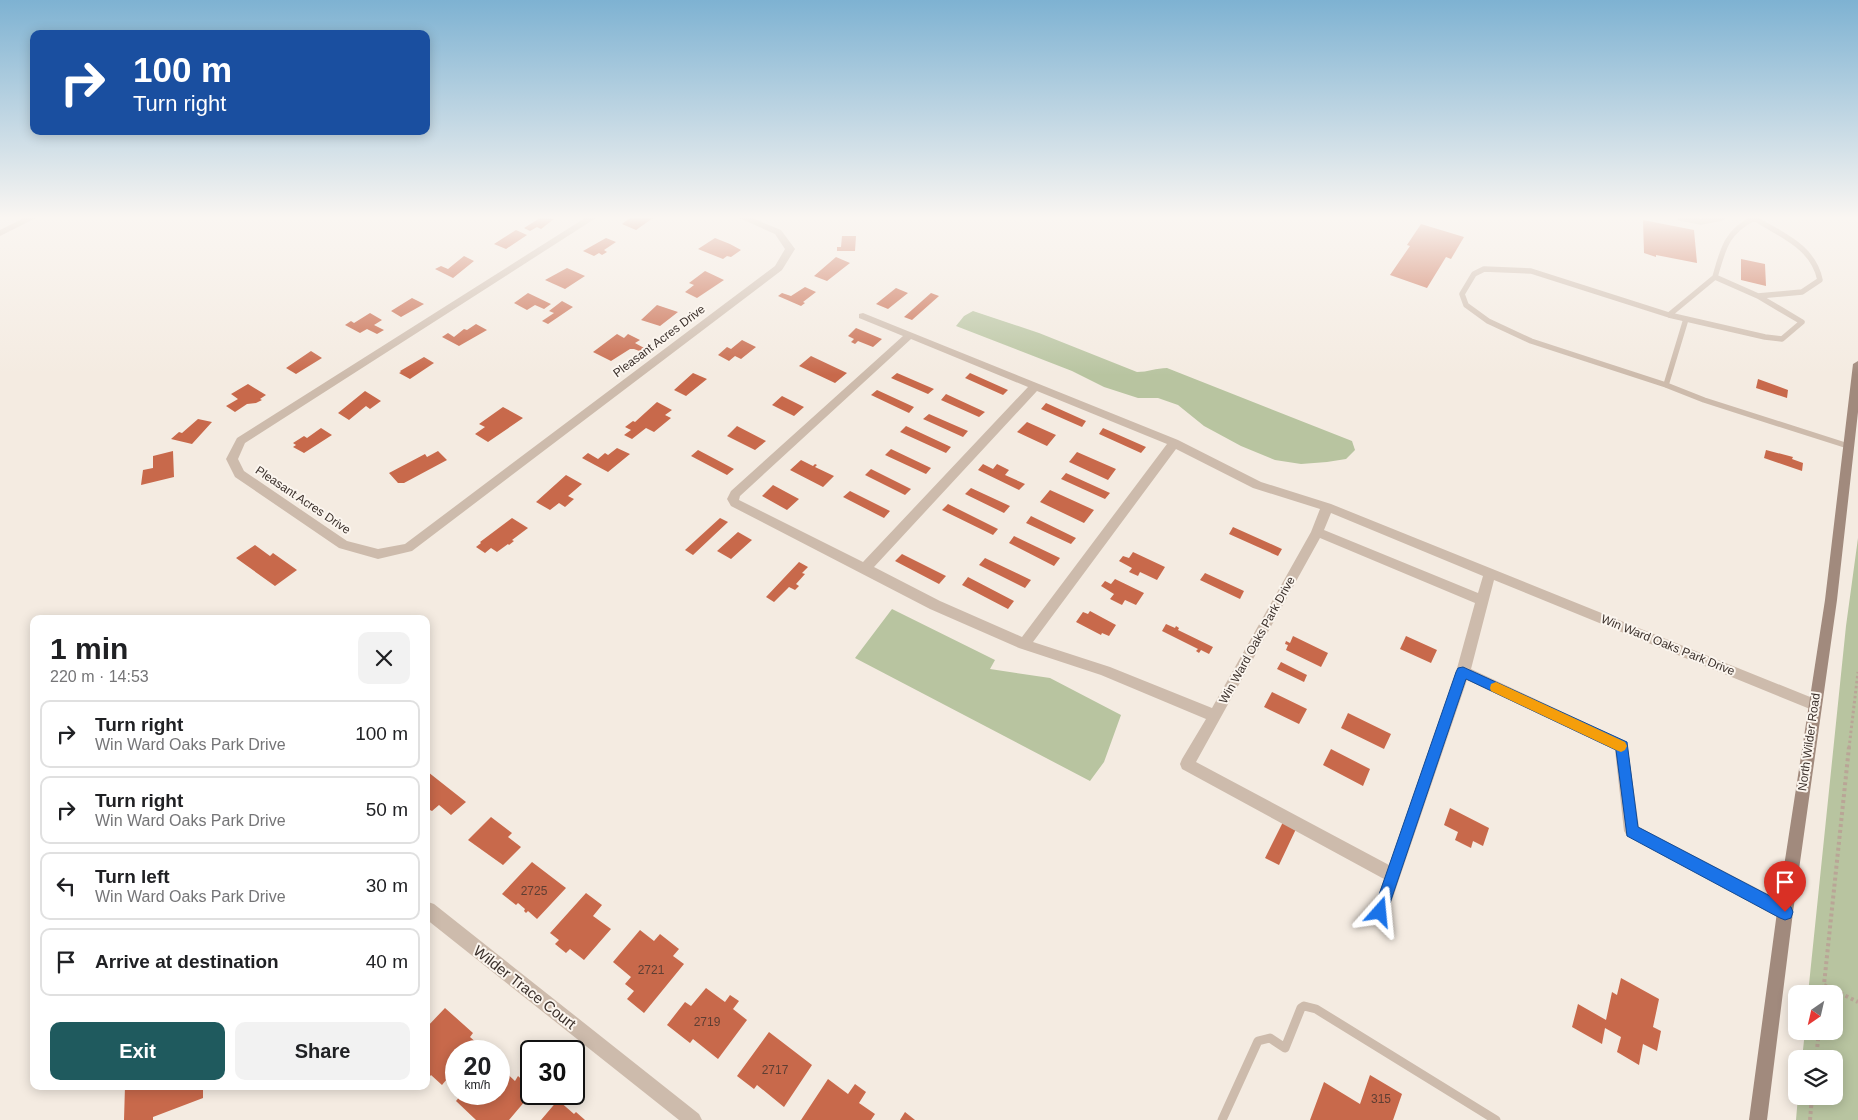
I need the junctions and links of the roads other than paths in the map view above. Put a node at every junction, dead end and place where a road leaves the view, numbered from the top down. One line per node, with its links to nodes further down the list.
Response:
1 (510, 270): 2 (street, Pleasant Acres Drive)
2 (776, 270)
3 (1481, 270): 14 (lane)
4 (1514, 270): 10 (lane)
5 (1717, 270): 7 (lane)
6 (1818, 270): 8 (lane)
7 (1715, 277): 8 (lane); 10 (lane)
8 (1758, 296): 11 (lane)
9 (863, 316): 12 (street, Win Ward Oaks Park Drive)
10 (1669, 316): 11 (lane)
11 (1686, 320): 14 (lane)
12 (908, 336): 15 (street, Win Ward Oaks Park Drive); 20 (street)
13 (1858, 364): 17 (street, North Wilder Road)
14 (1666, 385): 17 (lane)
15 (1035, 386): 16 (street, Win Ward Oaks Park Drive); 20 (street)
16 (1174, 443): 18 (street, Win Ward Oaks Park Drive); 23 (street)
17 (1848, 446): 25 (street, North Wilder Road)
18 (1327, 507): 19 (street, Win Ward Oaks Park Drive); 21 (street, Win Ward Oaks Park Drive)
19 (1317, 532): 22 (street); 26 (street, Win Ward Oaks Park Drive)
20 (865, 568): 23 (street)
21 (1490, 573): 22 (street); 25 (street, Win Ward Oaks Park Drive)
22 (1482, 600): 24 (street)
23 (1024, 644): 26 (street)
24 (1463, 672): 27 (street); 30 (street)
25 (1815, 705): 30 (street, North Wilder Road)
26 (1216, 716): 27 (street, Win Ward Oaks Park Drive)
27 (1392, 876): 29 (street)
28 (430, 912): 31 (street, Wilder Trace Court)
29 (1380, 912)
30 (1785, 912): 34 (street, North Wilder Road)
31 (692, 1120)
32 (1222, 1120): 33 (lane)
33 (1496, 1120)
34 (1758, 1120)

